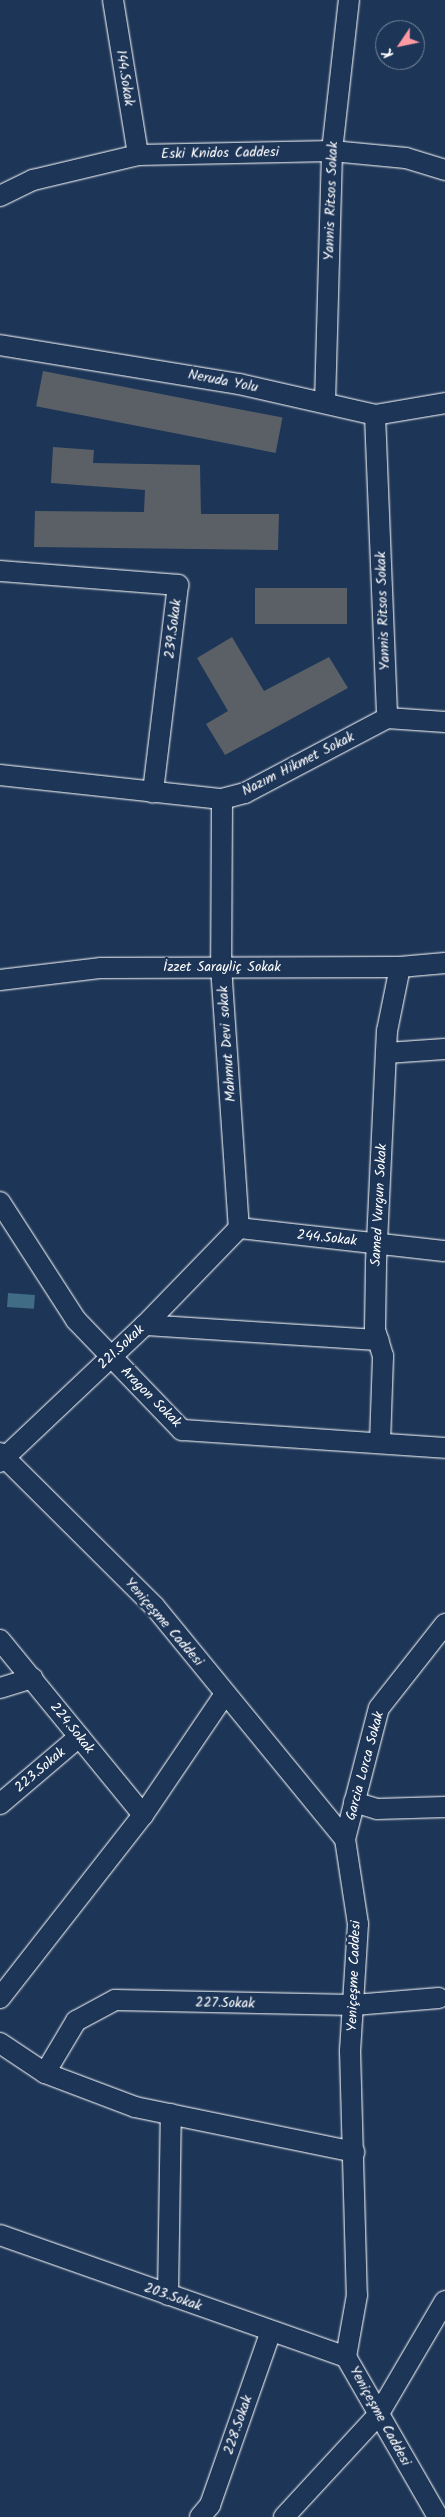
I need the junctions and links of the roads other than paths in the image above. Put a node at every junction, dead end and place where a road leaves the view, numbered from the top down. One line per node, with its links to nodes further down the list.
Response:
1 (113, 0): 4 (street, 144.Sokak)
2 (349, 0): 3 (street, Yannis Ritsos Sokak)
3 (332, 150): 4 (street, Eski Knidos Caddesi); 5 (street, Eski Knidos Caddesi); 8 (street, Yannis Ritsos Sokak)
4 (138, 155): 6 (street, Eski Knidos Caddesi)
5 (445, 170)
6 (0, 196)
7 (0, 345): 8 (street, Neruda Yolu)
8 (325, 403): 10 (street, Neruda Yolu)
9 (445, 403): 10 (street, Neruda Yolu)
10 (376, 414): 12 (street, Yannis Ritsos Sokak)
11 (0, 571): 15 (street, 239.Sokak)
12 (387, 718): 13 (street); 16 (street, Nazım Hikmet Sokak)
13 (445, 722)
14 (0, 775): 15 (street, Nazım Hikmet Sokak)
15 (153, 792): 16 (street, Nazım Hikmet Sokak)
16 (222, 799): 18 (street, Mahmut Devi sokak)
17 (445, 963): 19 (street, İzzet Sarayliç Sokak)
18 (222, 966): 19 (street, İzzet Sarayliç Sokak); 20 (street, İzzet Sarayliç Sokak); 24 (street, Mahmut Devi sokak)
19 (400, 967): 22 (street, Samed Vurgun Sokak)
20 (0, 980)
21 (445, 1049): 22 (street)
22 (386, 1053): 25 (street, Samed Vurgun Sokak)
23 (0, 1202): 29 (street, Aragon Sokak)
24 (238, 1228): 25 (street, 244.Sokak); 27 (street, 221.Sokak)
25 (377, 1243): 26 (street, 244.Sokak); 28 (street, Samed Vurgun Sokak)
26 (445, 1251)
27 (145, 1325): 28 (street); 29 (street, 221.Sokak)
28 (379, 1340): 30 (street, Samed Vurgun Sokak)
29 (110, 1356): 30 (street, Aragon Sokak); 32 (street, 221.Sokak)
30 (380, 1443): 31 (street, Aragon Sokak)
31 (445, 1448)
32 (2, 1457): 37 (street, Yeniçeşme Caddesi)
33 (445, 1624): 39 (street, Garcia Lorca Sokak)
34 (0, 1640): 35 (street, 224.Sokak)
35 (34, 1678): 36 (street); 38 (street, 224.Sokak)
36 (0, 1688)
37 (225, 1694): 42 (street); 43 (street, Yeniçeşme Caddesi)
38 (79, 1737): 40 (street, 223.Sokak); 42 (street, 224.Sokak)
39 (354, 1802): 41 (street); 43 (street, Garcia Lorca Sokak)
40 (0, 1804)
41 (445, 1807)
42 (143, 1815): 44 (street)
43 (345, 1840): 46 (street, Yeniçeşme Caddesi)
44 (0, 1998)
45 (443, 1998): 46 (street, 227.Sokak)
46 (354, 2005): 48 (street, 227.Sokak); 50 (street, Yeniçeşme Caddesi)
47 (0, 2043): 48 (street)
48 (45, 2073): 49 (street)
49 (171, 2114): 50 (street); 52 (street)
50 (354, 2152): 55 (street, Yeniçeşme Caddesi)
51 (0, 2235): 52 (street, 203.Sokak)
52 (168, 2295): 54 (street, 203.Sokak)
53 (445, 2301): 56 (street)
54 (271, 2331): 55 (street, 203.Sokak); 57 (street, 228.Sokak)
55 (346, 2357): 56 (street, Yeniçeşme Caddesi)
56 (378, 2415): 58 (street); 59 (street, Yeniçeşme Caddesi)
57 (200, 2517)
58 (284, 2517)
59 (438, 2517)

